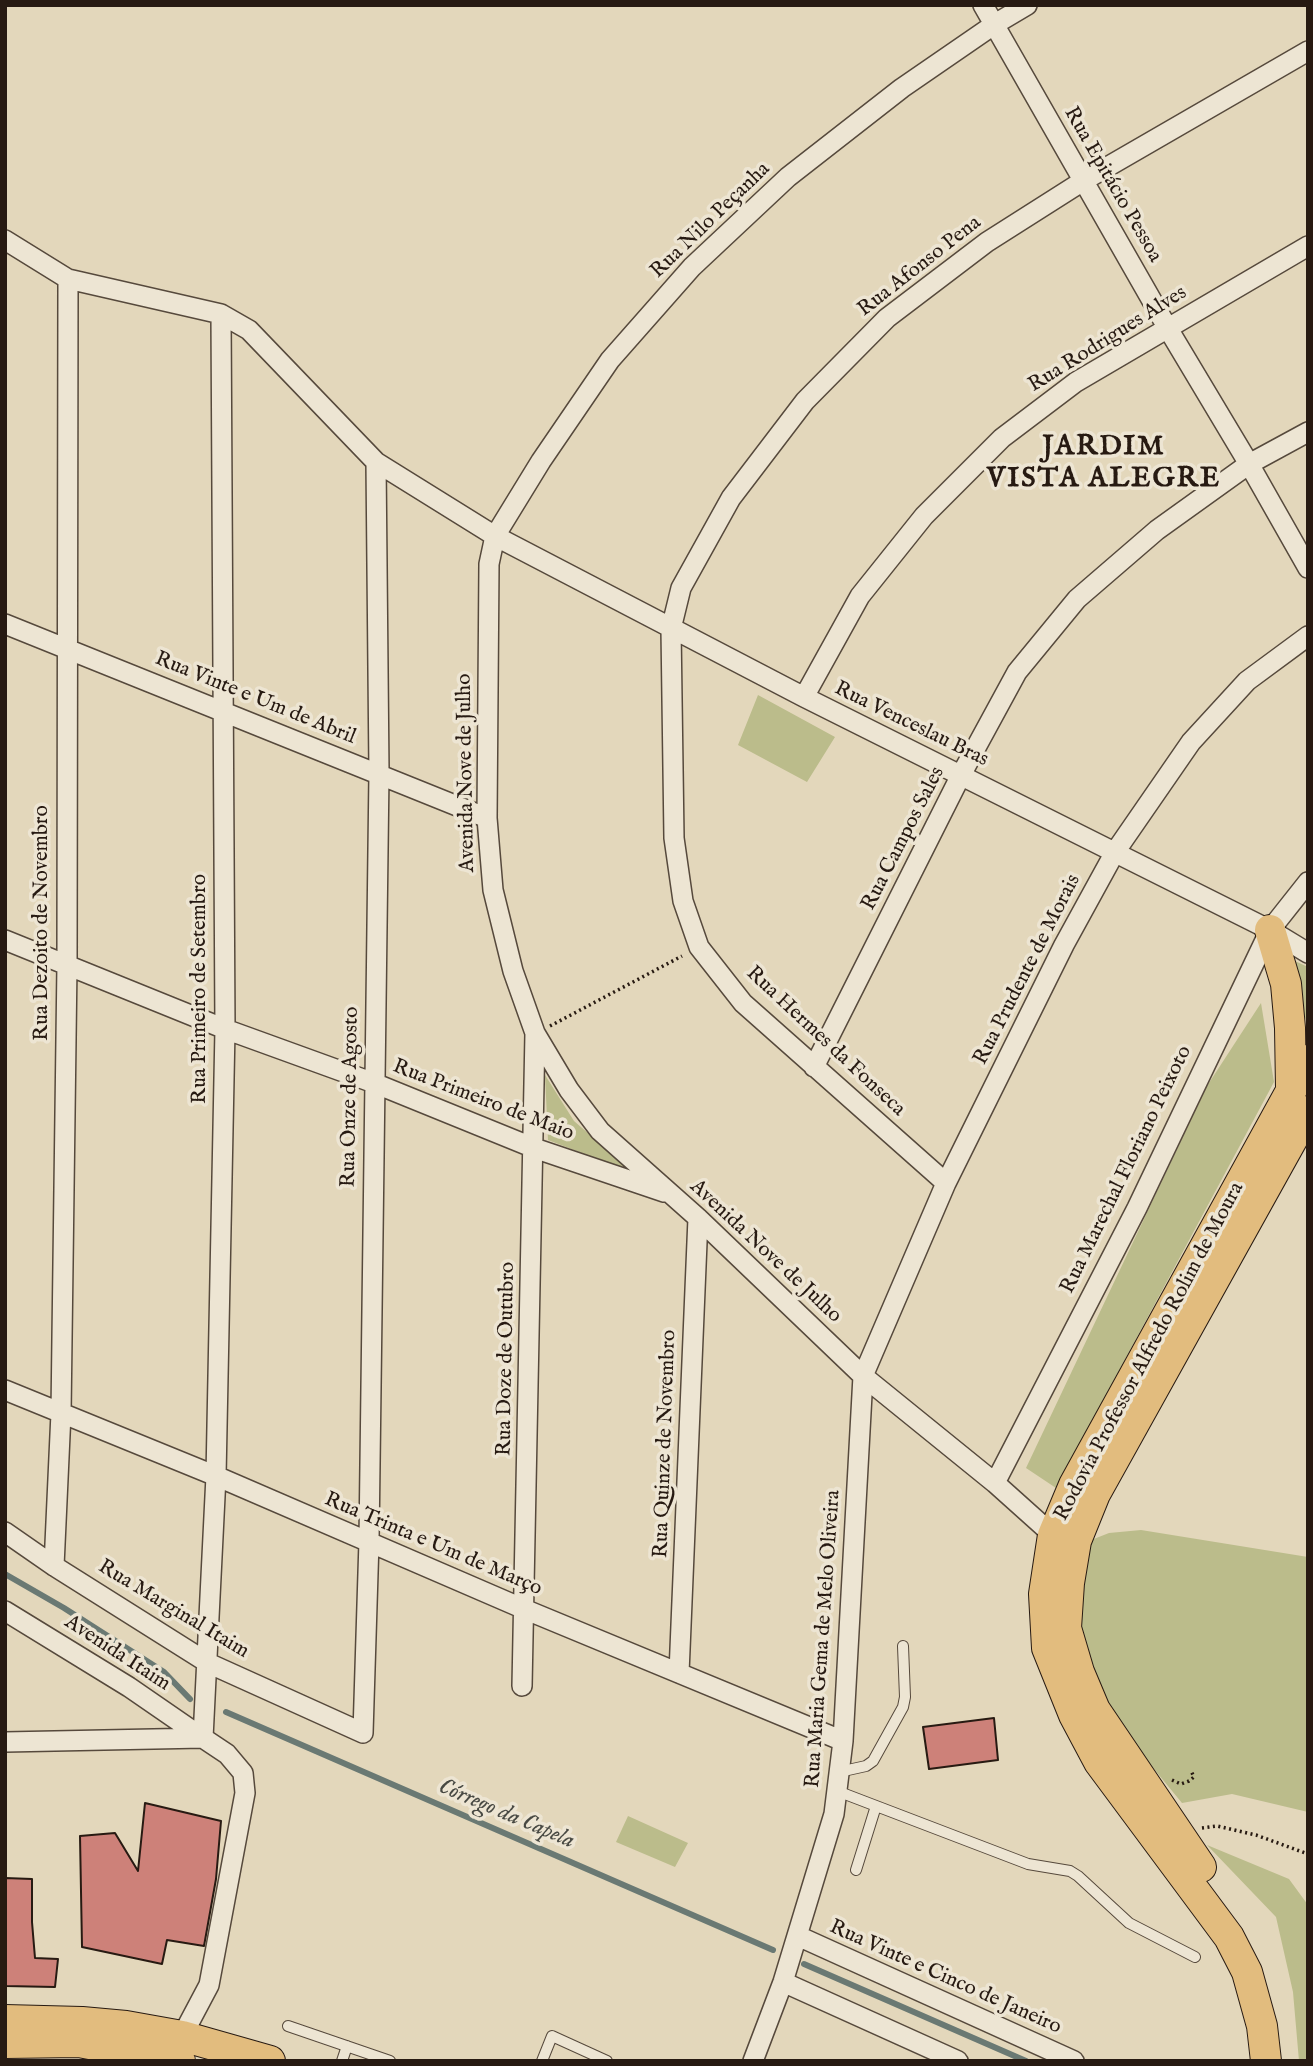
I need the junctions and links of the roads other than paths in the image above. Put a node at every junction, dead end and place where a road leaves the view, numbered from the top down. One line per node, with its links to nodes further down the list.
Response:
1 (983, 5): 3 (street, Rua Epitácio Pessoa)
2 (1027, 5): 3 (street, Rua Nilo Peçanha)
3 (995, 24): 5 (street, Rua Epitácio Pessoa); 14 (street, Rua Nilo Peçanha)
4 (1308, 51): 5 (street, Rua Afonso Pena)
5 (1083, 181): 10 (street, Rua Epitácio Pessoa); 17 (street, Rua Afonso Pena)
6 (5, 240): 8 (street)
7 (1308, 246): 10 (street, Rua Rodrigues Alves)
8 (68, 279): 9 (street); 19 (street, Rua Dezoito de Novembro)
9 (222, 314): 12 (street); 21 (street, Rua Primeiro de Setembro)
10 (1167, 327): 13 (street, Rua Epitácio Pessoa); 20 (street, Rua Rodrigues Alves)
11 (1308, 432): 13 (street, Rua Campos Sales)
12 (376, 462): 14 (street); 22 (street, Rua Onze de Agosto)
13 (1250, 464): 15 (street, Rua Epitácio Pessoa); 23 (street, Rua Campos Sales)
14 (495, 536): 17 (street, Rua Venceslau Bras); 24 (street, Avenida Nove de Julho)
15 (1308, 568)
16 (5, 624): 19 (street, Rua Vinte e Um de Abril)
17 (671, 629): 20 (street, Rua Venceslau Bras); 34 (street, Rua Hermes da Fonseca)
18 (1308, 636): 25 (street, Rua Prudente de Morais)
19 (66, 649): 21 (street, Rua Vinte e Um de Abril); 30 (street, Rua Dezoito de Novembro)
20 (804, 697): 23 (street, Rua Venceslau Bras)
21 (223, 712): 22 (street, Rua Vinte e Um de Abril); 31 (street, Rua Primeiro de Setembro)
22 (379, 773): 24 (street, Rua Vinte e Um de Abril); 35 (street, Rua Onze de Agosto)
23 (961, 775): 25 (street, Rua Venceslau Bras); 34 (street, Rua Campos Sales)
24 (487, 818): 32 (street, Avenida Nove de Julho)
25 (1115, 852): 27 (street, Rua Venceslau Bras); 38 (street, Rua Prudente de Morais)
26 (1308, 882): 27 (street, Rua Marechal Floriano Peixoto)
27 (1270, 930): 29 (street, Rua Venceslau Bras); 36 (main road); 45 (street, Rua Marechal Floriano Peixoto)
28 (5, 940): 30 (street, Rua Primeiro de Maio)
29 (1308, 953)
30 (67, 964): 31 (street, Rua Primeiro de Maio); 43 (street, Rua Dezoito de Novembro)
31 (225, 1029): 35 (street, Rua Primeiro de Maio); 44 (street, Rua Primeiro de Setembro)
32 (535, 1033): 37 (street, Rua Doze de Outubro); 39 (street, Avenida Nove de Julho)
33 (1308, 1060): 36 (main road, Rodovia Professor Alfredo Rolim de Moura)
34 (814, 1067): 38 (street, Rua Hermes da Fonseca)
35 (374, 1083): 37 (street, Rua Primeiro de Maio); 48 (street, Rua Onze de Agosto)
36 (1299, 1100): 47 (main road, Rodovia Professor Alfredo Rolim de Moura); 80 (main road, Rodovia Professor Alfredo Rolim de Moura)
37 (534, 1148): 39 (street, Rua Primeiro de Maio); 50 (street, Rua Doze de Outubro)
38 (946, 1183): 41 (street, Rua Prudente de Morais)
39 (671, 1195): 40 (street, Avenida Nove de Julho)
40 (698, 1218): 41 (street, Avenida Nove de Julho); 54 (street, Rua Quinze de Novembro)
41 (863, 1376): 45 (street, Avenida Nove de Julho); 58 (street, Rua Maria Gema de Melo Oliveira)
42 (5, 1390): 43 (street, Rua Trinta e Um de Março)
43 (61, 1413): 44 (street, Rua Trinta e Um de Março); 49 (street, Rua Dezoito de Novembro)
44 (216, 1476): 48 (street, Rua Trinta e Um de Março); 53 (street, Rua Primeiro de Setembro)
45 (995, 1483): 47 (street, Avenida Nove de Julho)
46 (5, 1532): 49 (street, Rua Marginal Itaim)
47 (1053, 1535): 79 (main road, Rodovia Professor Alfredo Rolim de Moura)
48 (369, 1541): 50 (street, Rua Trinta e Um de Março); 56 (street, Rua Onze de Agosto)
49 (54, 1566): 53 (street, Rua Marginal Itaim)
50 (524, 1609): 54 (street, Rua Trinta e Um de Março); 55 (street, Rua Doze de Outubro)
51 (5, 1611): 57 (street, Avenida Itaim)
52 (904, 1646): 60 (lane)
53 (208, 1663): 56 (street, Rua Marginal Itaim); 57 (street, Rua Primeiro de Setembro)
54 (679, 1673): 58 (street, Rua Trinta e Um de Março)
55 (522, 1686)
56 (363, 1732)
57 (203, 1738): 59 (street); 70 (street, Avenida Itaim)
58 (843, 1741): 60 (street, Rua Maria Gema de Melo Oliveira)
59 (5, 1742)
60 (838, 1782): 61 (lane); 63 (street, Rua Maria Gema de Melo Oliveira)
61 (876, 1806): 62 (lane); 64 (lane)
62 (856, 1870)
63 (797, 1936): 65 (street, Rua Maria Gema de Melo Oliveira); 78 (street, Rua Vinte e Cinco de Janeiro)
64 (1195, 1957)
65 (783, 1982): 76 (street, Rua Maria Gema de Melo Oliveira); 77 (street)
66 (5, 2020): 70 (main road)
67 (288, 2026): 69 (lane)
68 (5, 2043): 70 (main road)
69 (347, 2046): 72 (lane); 73 (lane)
70 (181, 2048): 71 (main road)
71 (270, 2061)
72 (342, 2061)
73 (390, 2061)
74 (542, 2061): 75 (lane)
75 (607, 2061)
76 (752, 2061)
77 (958, 2061)
78 (1074, 2061)
79 (1266, 2061)
80 (1281, 2061)

